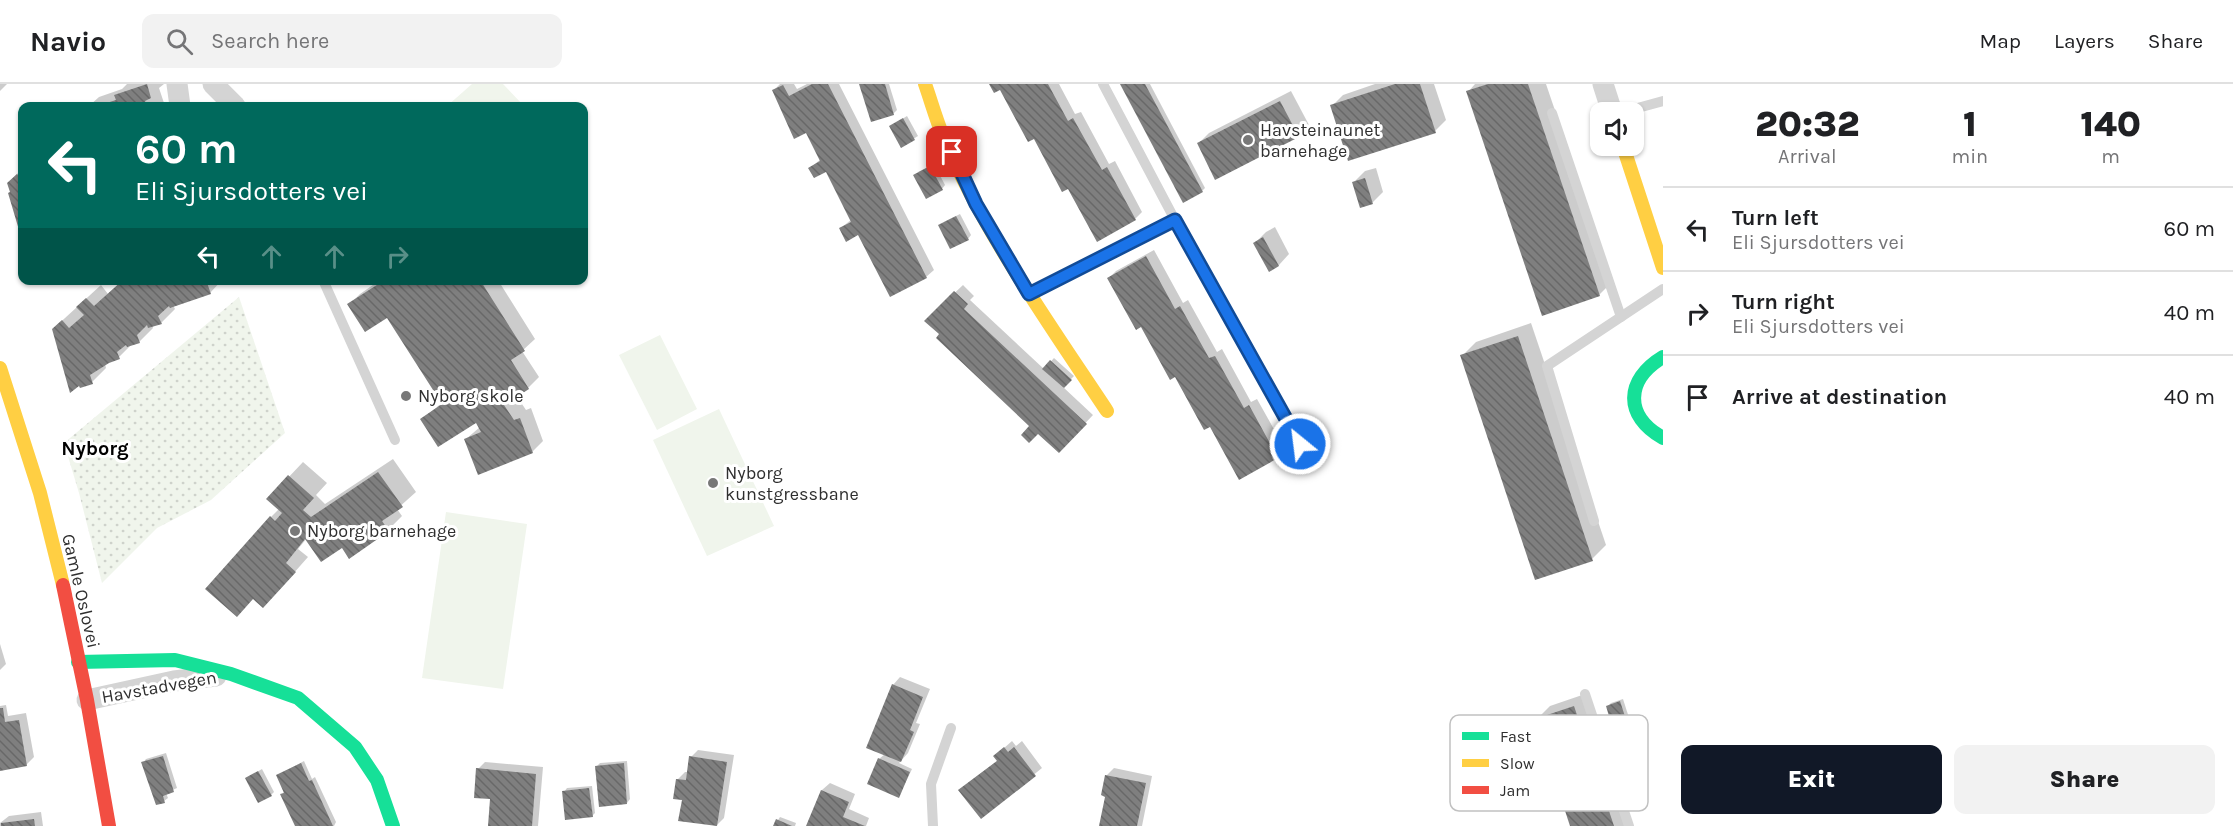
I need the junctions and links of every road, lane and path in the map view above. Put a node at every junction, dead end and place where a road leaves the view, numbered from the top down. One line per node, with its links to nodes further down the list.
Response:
1 (177, 84): 7 (street)
2 (213, 84): 8 (street)
3 (925, 84): 17 (street)
4 (1103, 84): 13 (lane)
5 (1603, 84): 9 (street)
6 (1663, 101): 10 (lane)
7 (179, 102)
8 (231, 102)
9 (1609, 102)
10 (1644, 106)
11 (1552, 113): 18 (lane)
12 (1626, 156): 14 (street)
13 (1175, 220): 17 (lane); 24 (lane)
14 (1663, 268)
15 (325, 285): 23 (lane)
16 (1663, 288): 18 (lane)
17 (1029, 294): 21 (street)
18 (1621, 317): 25 (lane)
19 (1663, 357): 22 (street)
20 (0, 368): 26 (street, Gamle Oslovei)
21 (1107, 411)
22 (1663, 438)
23 (395, 440)
24 (1300, 444)
25 (1594, 521)
26 (78, 662): 27 (street, Havstadvegen); 29 (street, Gamle Oslovei)
27 (231, 674): 29 (street, Havstadvegen); 34 (street, Havstadvegen)
28 (1585, 694): 30 (lane)
29 (87, 700): 33 (street, Gamle Oslovei)
30 (1592, 715)
31 (951, 729): 35 (lane)
32 (1624, 811): 36 (lane)
33 (109, 826)
34 (393, 826)
35 (933, 826)
36 (1629, 826)

